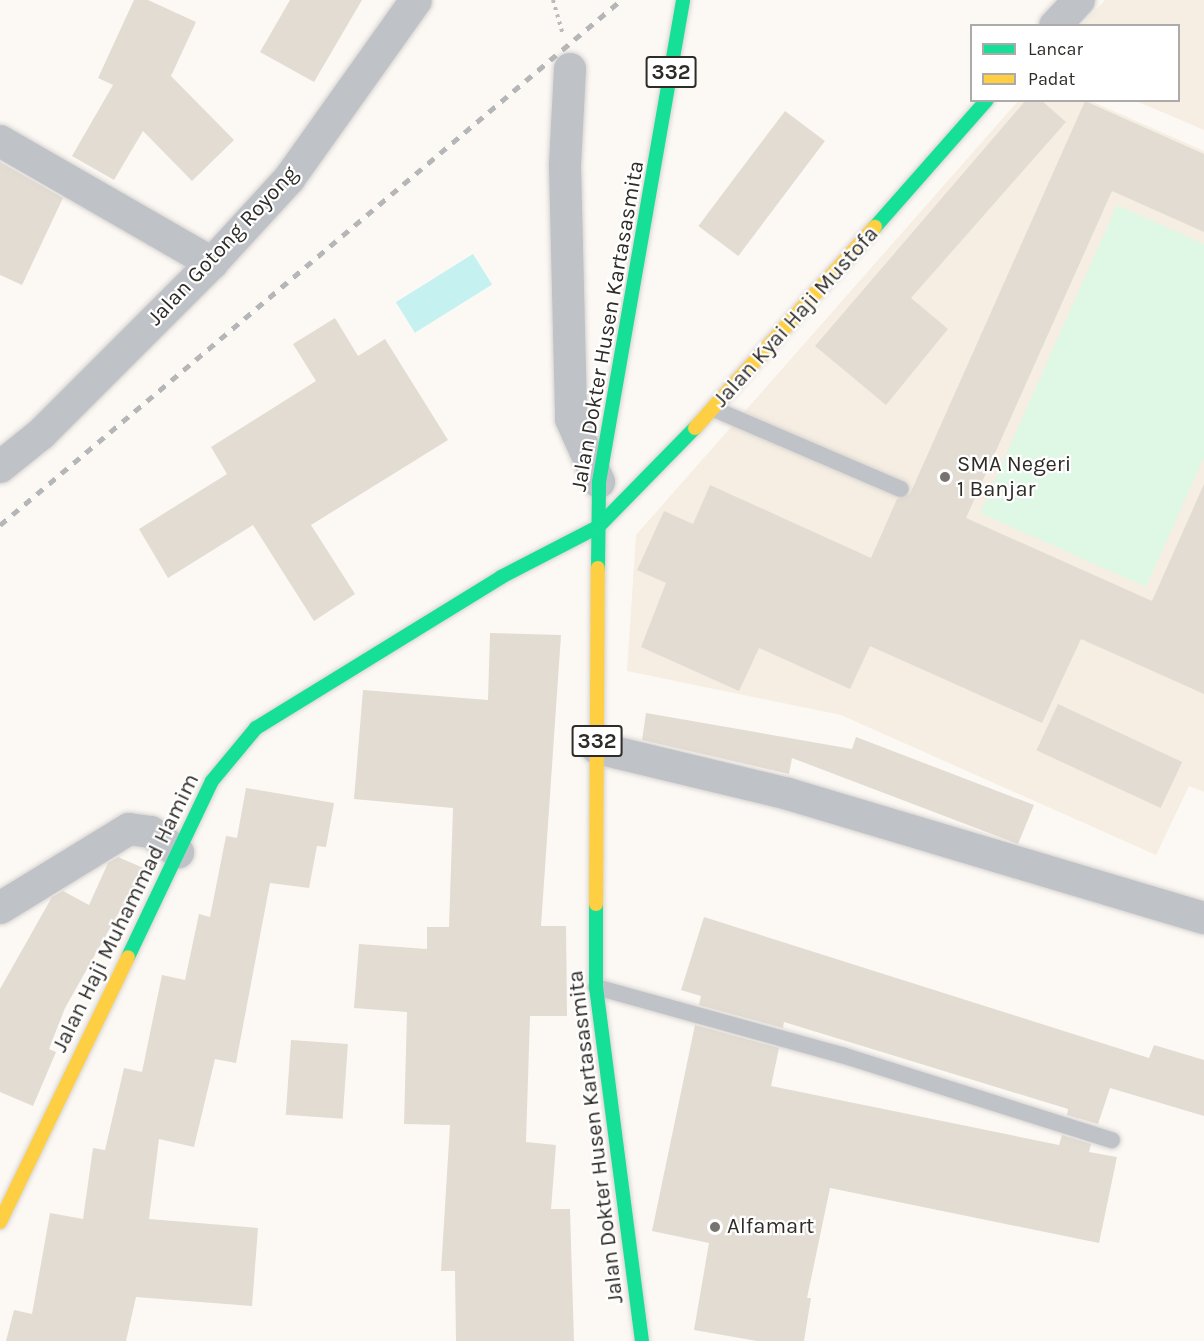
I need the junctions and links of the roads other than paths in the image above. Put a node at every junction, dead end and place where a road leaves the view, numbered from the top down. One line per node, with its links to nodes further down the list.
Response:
1 (683, 0): 11 (street, Jalan Dokter Husen Kartasasmita / 332)
2 (1078, 0): 4 (street)
3 (408, 2): 8 (street, Jalan Gotong Royong)
4 (1057, 24)
5 (570, 69): 11 (street)
6 (985, 102): 9 (street, Jalan Kyai Haji Mustofa)
7 (0, 141): 8 (street)
8 (212, 263): 10 (street, Jalan Gotong Royong)
9 (714, 409): 12 (lane); 13 (street, Jalan Kyai Haji Mustofa)
10 (0, 467)
11 (599, 482): 13 (street, Jalan Dokter Husen Kartasasmita / 332)
12 (901, 489)
13 (598, 527): 14 (street, Jalan Dokter Husen Kartasasmita / 332); 15 (street, Jalan Haji Muhammad Hamim)
14 (597, 748): 17 (street); 18 (street, Jalan Dokter Husen Kartasasmita / 332)
15 (178, 852): 16 (street); 20 (street, Jalan Haji Muhammad Hamim)
16 (0, 908)
17 (1204, 918)
18 (596, 987): 19 (lane); 21 (street, Jalan Dokter Husen Kartasasmita / 332)
19 (1112, 1140)
20 (0, 1222)
21 (642, 1341)

